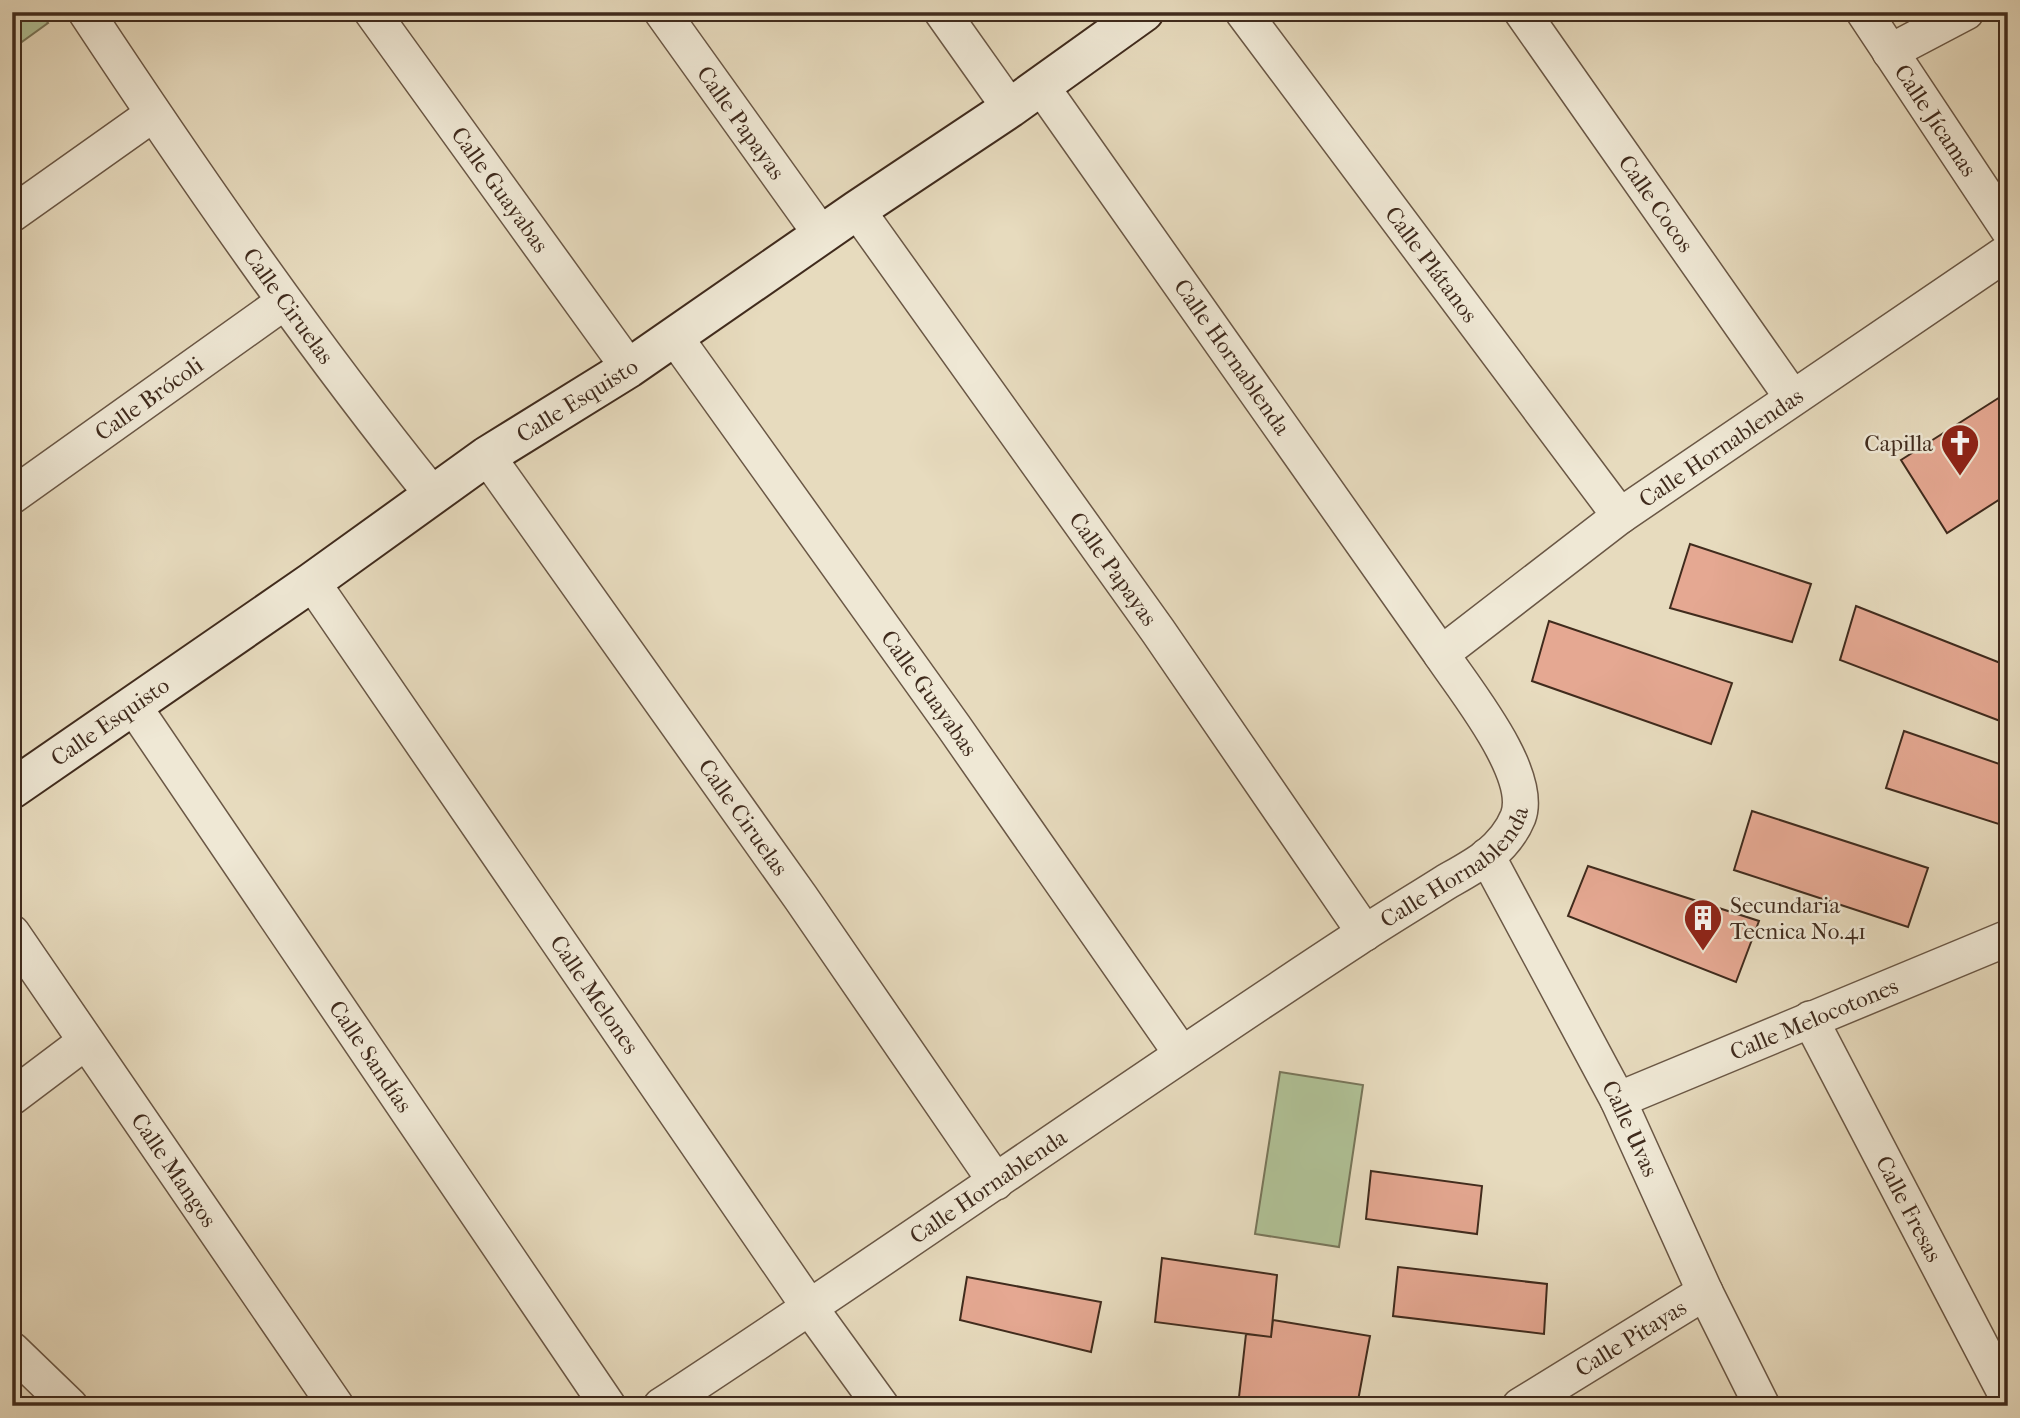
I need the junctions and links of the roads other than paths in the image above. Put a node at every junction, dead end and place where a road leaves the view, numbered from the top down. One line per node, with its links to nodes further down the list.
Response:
1 (86, 12): 13 (street, Calle Ciruelas)
2 (372, 12): 21 (street, Calle Guayabas)
3 (663, 12): 17 (street, Calle Papayas)
4 (942, 12): 12 (street)
5 (1144, 12): 11 (street, Calle Esquisto)
6 (1243, 12): 26 (street, Calle Plátanos)
7 (1522, 12): 22 (street, Calle Cocos)
8 (1864, 12): 10 (street, Calle Jícamas)
9 (1966, 12): 10 (street)
10 (1890, 52): 16 (street, Calle Jícamas)
11 (1041, 86): 12 (street, Calle Esquisto); 28 (street, Calle Hornablenda)
12 (1010, 108): 14 (street, Calle Esquisto)
13 (153, 114): 15 (street); 19 (street, Calle Ciruelas)
14 (857, 210): 17 (street, Calle Esquisto); 33 (street, Calle Papayas)
15 (12, 214)
16 (2008, 229)
17 (821, 234): 20 (street, Calle Esquisto)
18 (2008, 252): 22 (street, Calle Hornablendas)
19 (284, 302): 24 (street, Calle Ciruelas); 25 (street, Calle Brócoli)
20 (674, 336): 21 (street, Calle Esquisto); 37 (street, Calle Guayabas)
21 (629, 368): 23 (street, Calle Esquisto)
22 (1792, 397): 26 (street, Calle Hornablendas)
23 (487, 456): 24 (street, Calle Esquisto); 40 (street, Calle Ciruelas)
24 (432, 494): 27 (street, Calle Esquisto)
25 (12, 496)
26 (1620, 516): 28 (street, Calle Hornablendas)
27 (312, 582): 29 (street, Calle Esquisto); 42 (street, Calle Melones)
28 (1441, 654): 31 (street, Calle Hornablenda)
29 (134, 707): 30 (street, Calle Esquisto); 47 (street, Calle Sandías)
30 (12, 789)
31 (1487, 856): 33 (street, Calle Hornablenda); 39 (street, Calle Uvas)
32 (12, 933): 36 (street, Calle Mangos)
33 (1365, 933): 37 (street, Calle Hornablenda)
34 (2008, 938): 35 (street, Calle Melocotones)
35 (1810, 1019): 39 (street, Calle Melocotones); 44 (street, Calle Fresas)
36 (85, 1042): 38 (street); 46 (street, Calle Mangos)
37 (1181, 1053): 40 (street, Calle Hornablenda)
38 (12, 1097)
39 (1618, 1100): 41 (street, Calle Uvas)
40 (996, 1182): 42 (street, Calle Hornablenda)
41 (1705, 1292): 50 (street, Calle Pitayas); 51 (street, Calle Uvas)
42 (810, 1308): 48 (street, Calle Hornablenda); 49 (street, Calle Melones)
43 (12, 1350): 45 (street)
44 (2008, 1398)
45 (70, 1406)
46 (336, 1406)
47 (608, 1406)
48 (661, 1406)
49 (881, 1406)
50 (1520, 1406)
51 (1762, 1406)

